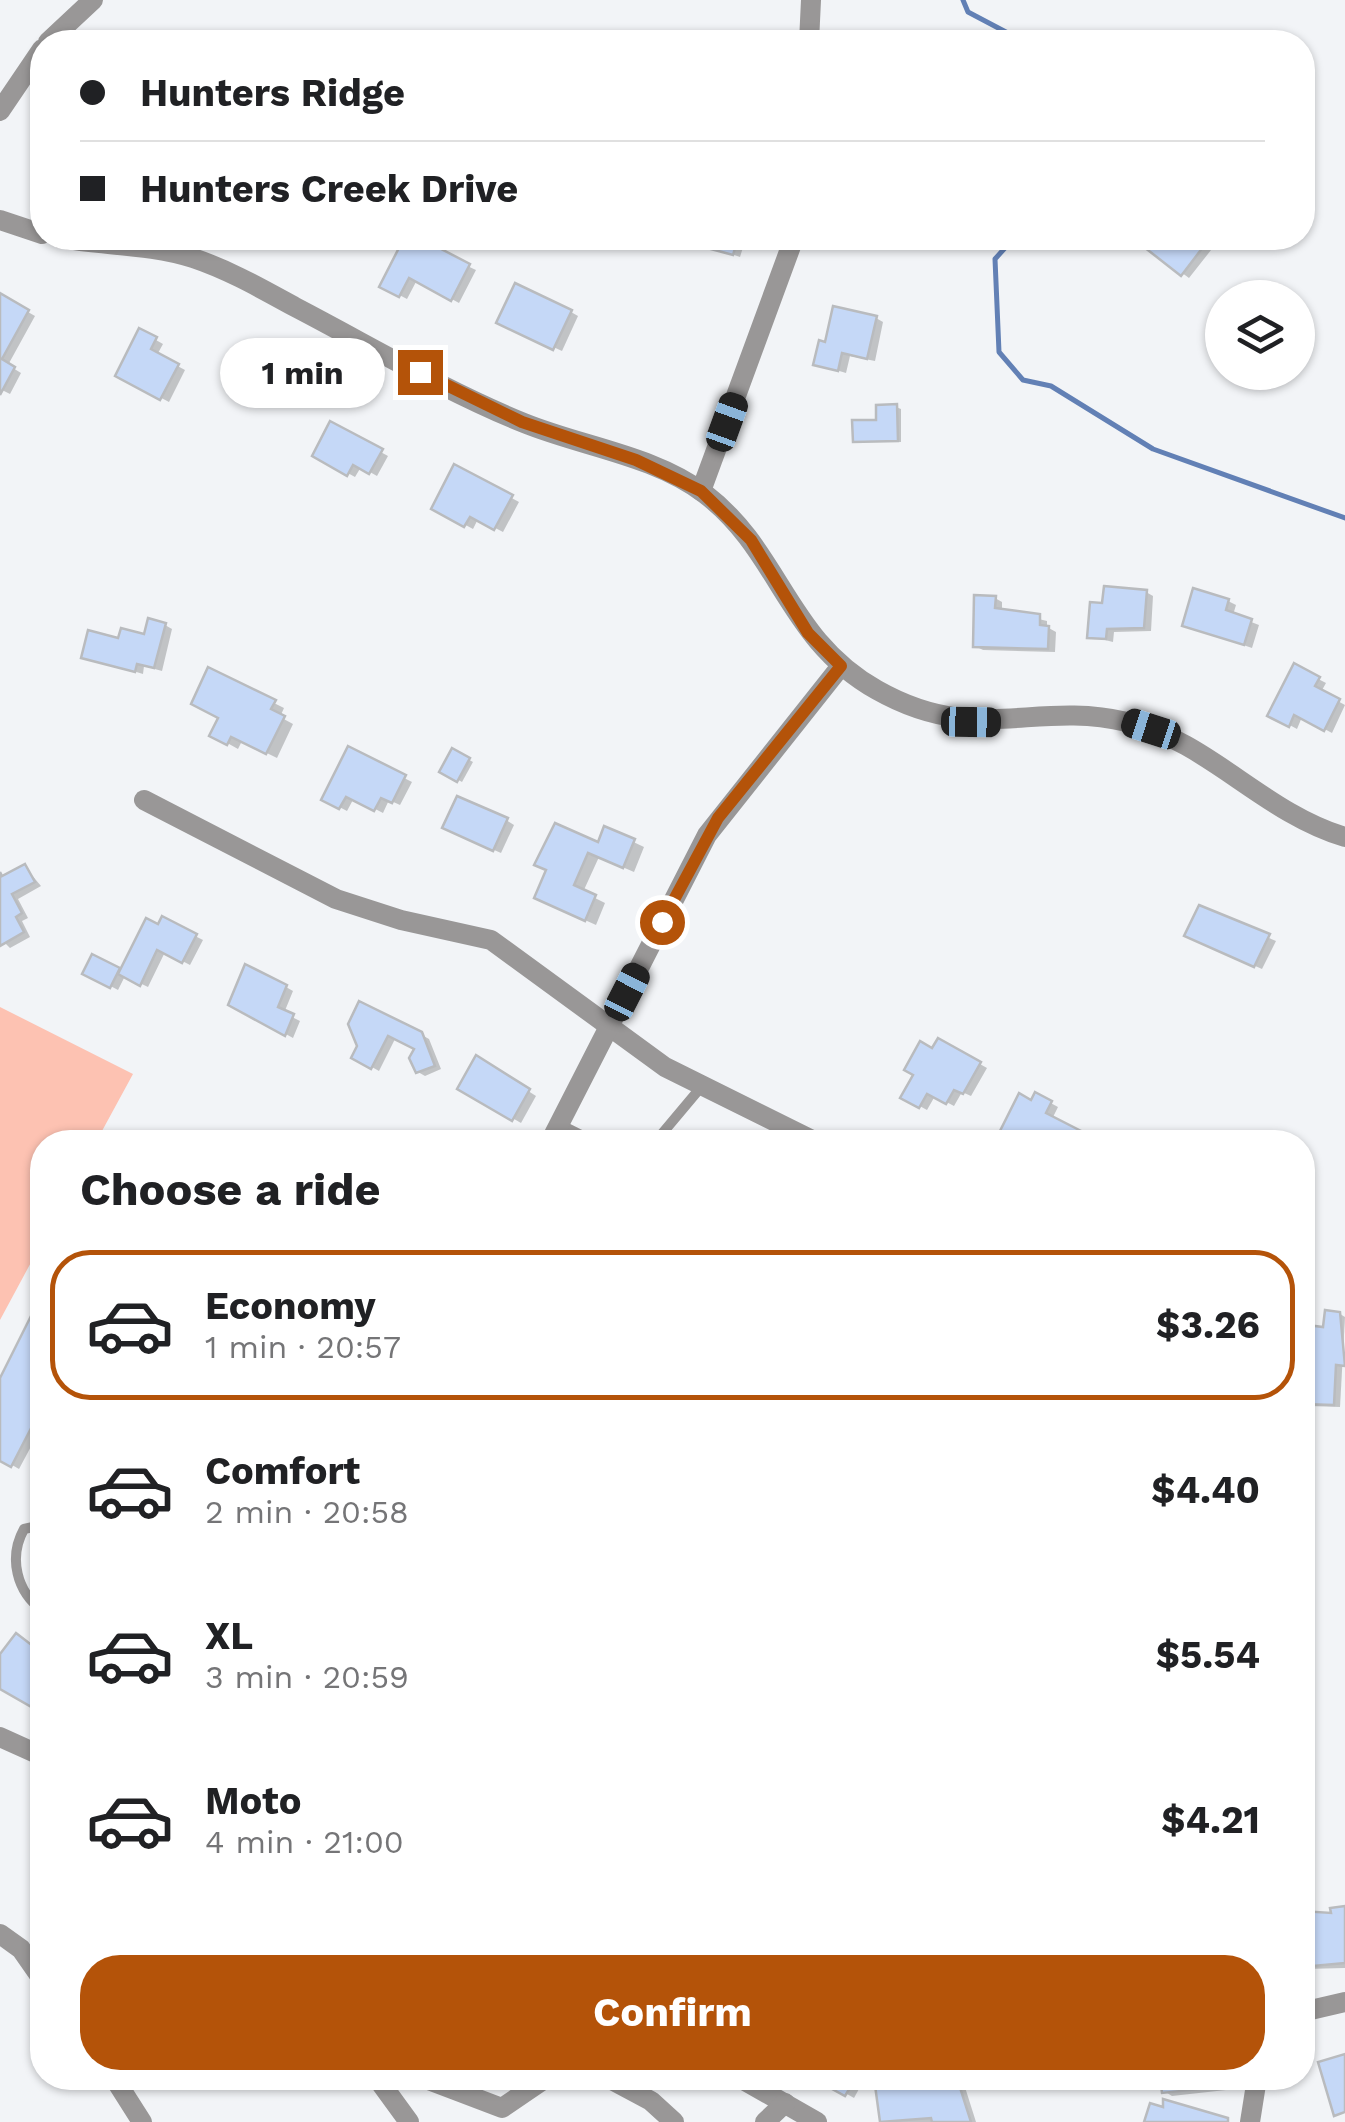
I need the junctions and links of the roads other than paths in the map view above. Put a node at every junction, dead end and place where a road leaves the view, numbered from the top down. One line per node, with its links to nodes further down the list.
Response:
1 (93, 0): 3 (street)
2 (811, 0): 4 (street)
3 (61, 30)
4 (810, 30)
5 (30, 66): 6 (street)
6 (0, 111)
7 (0, 220): 8 (street)
8 (30, 230)
9 (162, 250): 11 (street)
10 (790, 250): 11 (street)
11 (701, 491): 12 (street)
12 (841, 666): 14 (street); 15 (street)
13 (144, 800): 15 (street)
14 (1345, 837)
15 (609, 1027): 16 (street); 17 (street)
16 (703, 1086): 18 (lane); 19 (street)
17 (556, 1130)
18 (665, 1130)
19 (792, 1130)
20 (30, 1528): 21 (lane)
21 (30, 1601)
22 (0, 1737): 23 (street)
23 (30, 1751)
24 (0, 1934): 25 (street)
25 (30, 1961)
26 (1345, 2002): 27 (street)
27 (1315, 2009)
28 (122, 2090): 36 (street)
29 (387, 2090): 37 (street)
30 (455, 2090): 31 (street)
31 (528, 2090)
32 (630, 2090): 38 (street)
33 (762, 2090): 35 (street)
34 (1255, 2090): 41 (street)
35 (786, 2103): 39 (street); 40 (street)
36 (142, 2122)
37 (410, 2122)
38 (674, 2122)
39 (765, 2122)
40 (817, 2122)
41 (1250, 2122)

